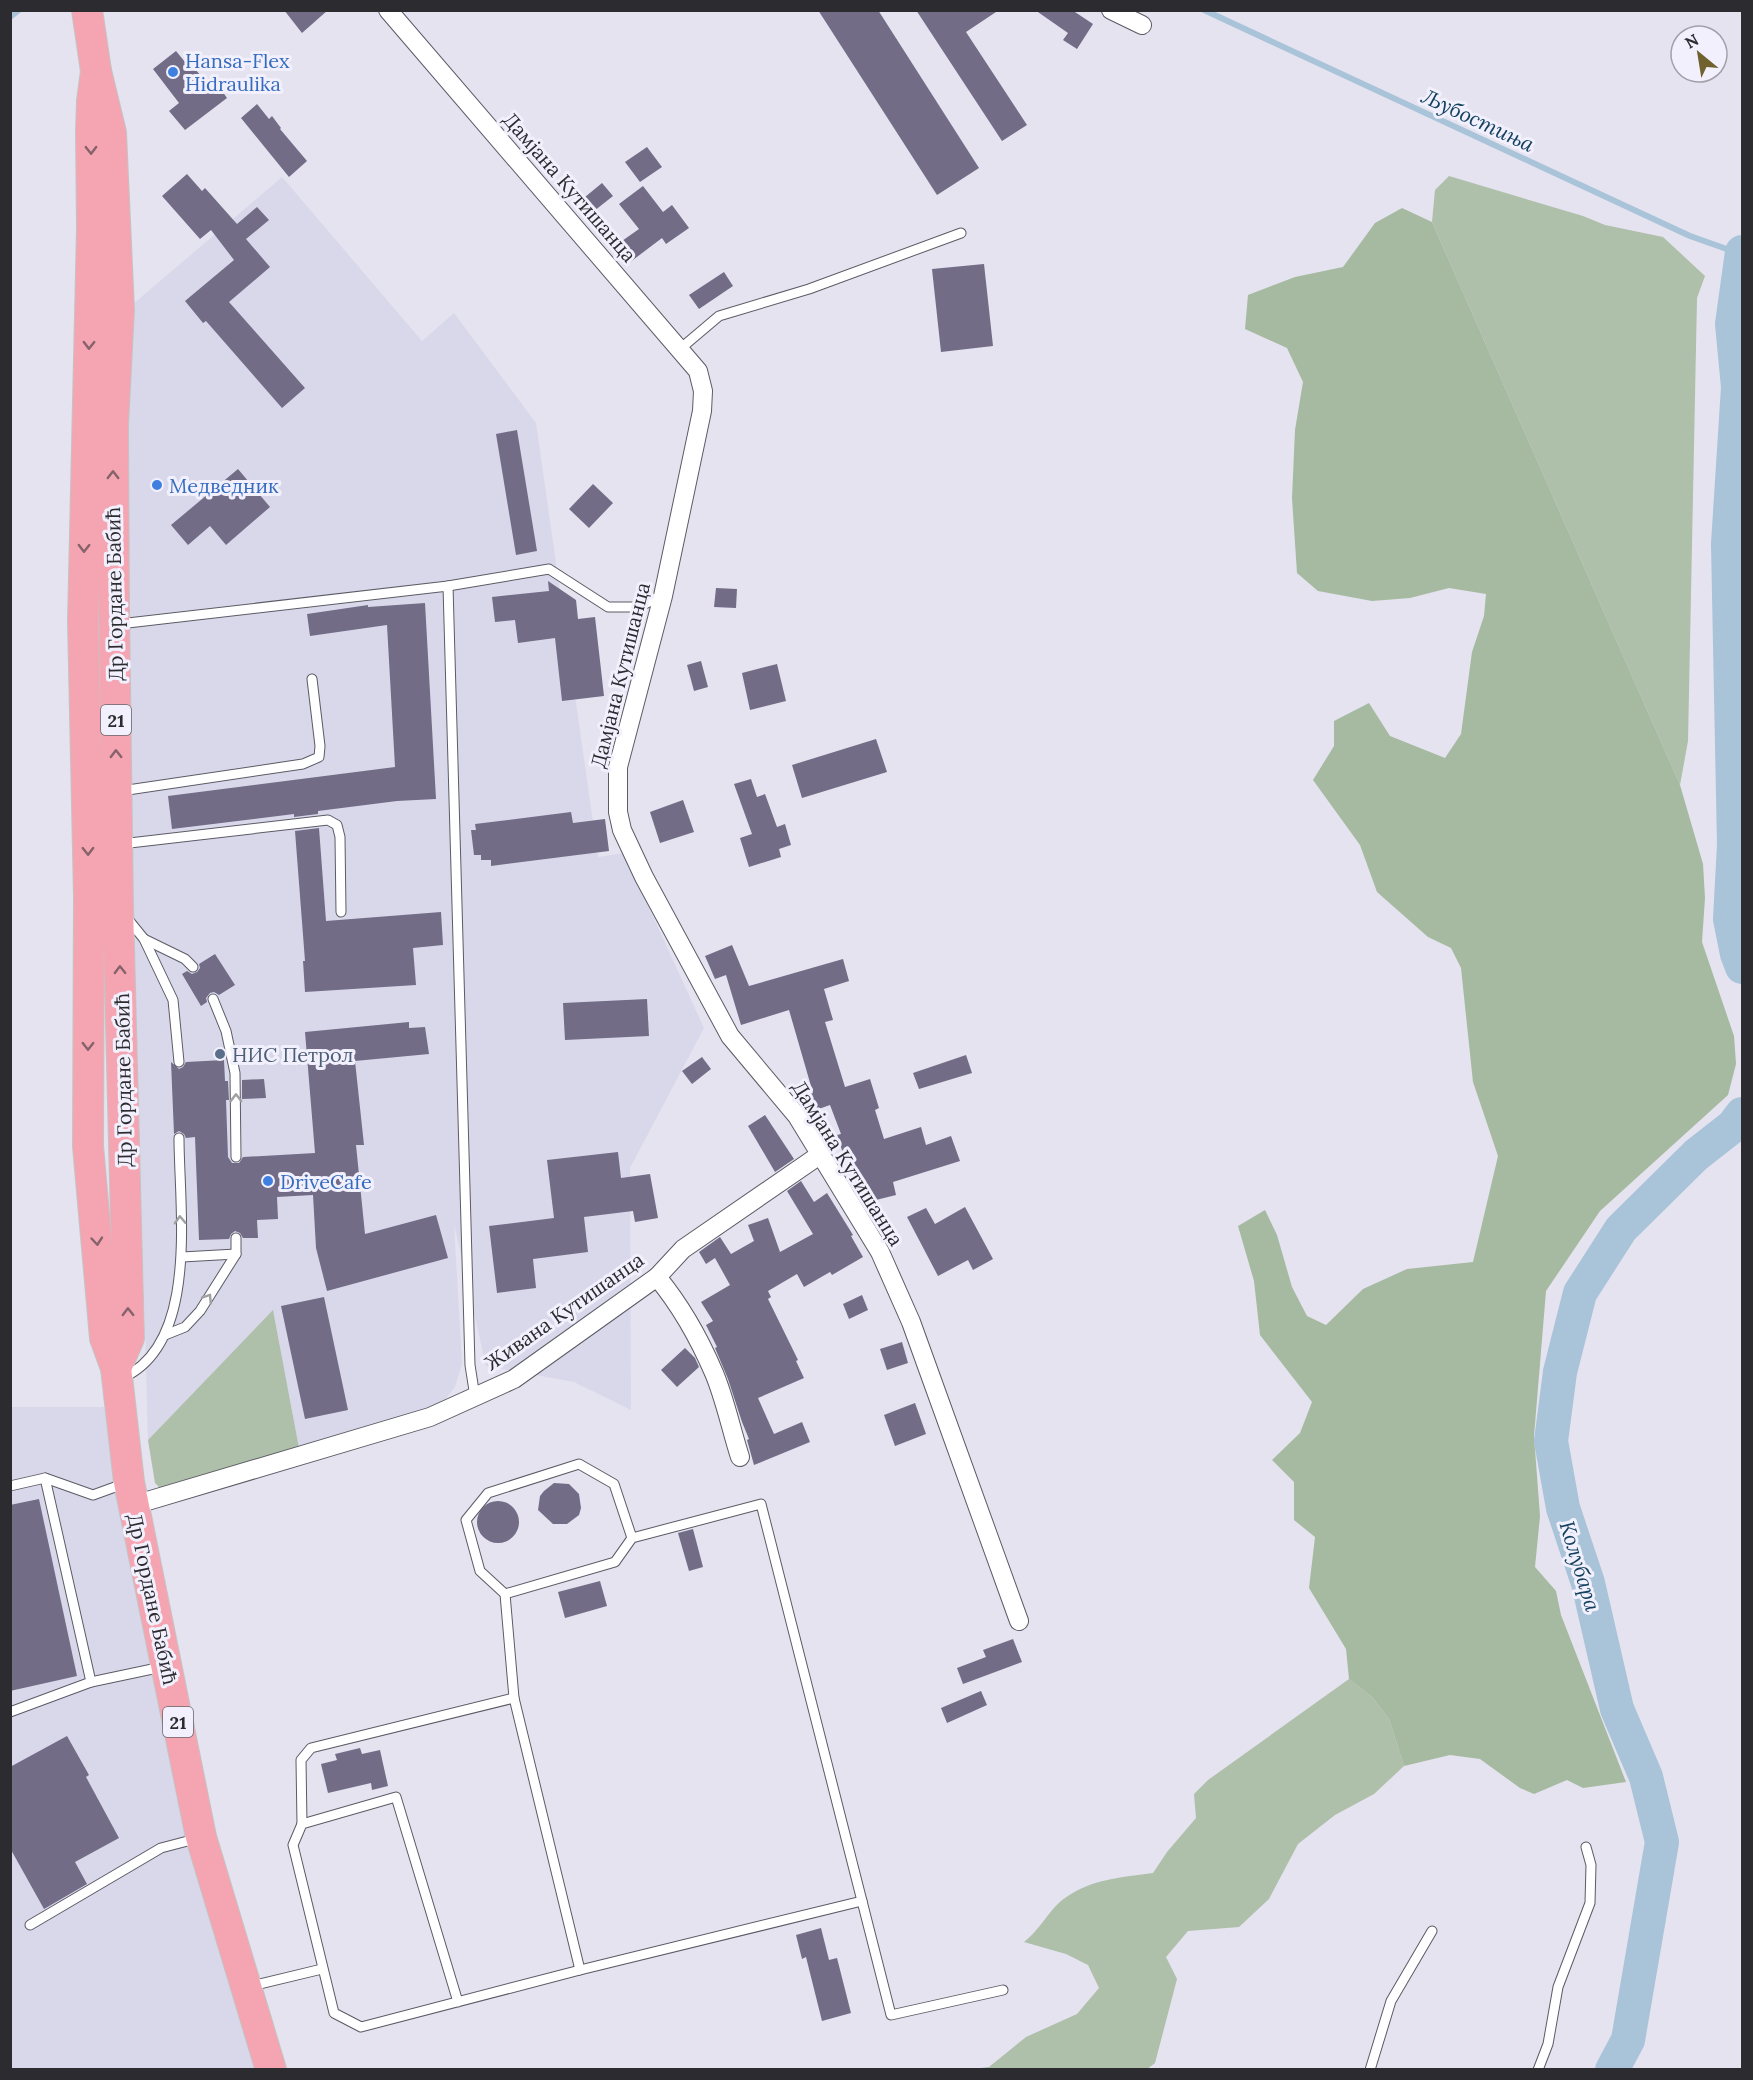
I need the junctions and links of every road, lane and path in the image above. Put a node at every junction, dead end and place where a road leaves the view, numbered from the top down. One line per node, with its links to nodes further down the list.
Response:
1 (87, 10): 5 (main road, Др Гордане Бабић / 21)
2 (388, 10): 7 (street, Дамјана Кутишанца)
3 (1111, 10): 4 (street)
4 (1142, 25)
5 (96, 70): 10 (main road, Др Гордане Бабић / 21, one-way to 5); 12 (main road, Др Гордане Бабић / 21, one-way to 12)
6 (961, 233): 7 (lane)
7 (680, 349): 9 (street, Дамјана Кутишанца)
8 (448, 586): 9 (lane); 10 (lane); 29 (lane)
9 (663, 596): 21 (street, Дамјана Кутишанца)
10 (114, 625): 12 (main road, Др Гордане Бабић / 21, one-way to 10)
11 (312, 679): 12 (lane)
12 (102, 792): 13 (main road, Др Гордане Бабић / 21); 28 (main road, Др Гордане Бабић / 21, one-way to 28)
13 (117, 844): 14 (main road, Др Гордане Бабић / 21); 15 (lane)
14 (118, 907): 16 (lane); 28 (main road, Др Гордане Бабић / 21, one-way to 14)
15 (341, 912)
16 (144, 939): 17 (lane); 19 (lane)
17 (193, 967)
18 (213, 999): 22 (lane, one-way to 18)
19 (179, 1062)
20 (179, 1138): 25 (lane, one-way to 20)
21 (821, 1154): 26 (street, Живана Кутишанца); 36 (street, Дамјана Кутишанца)
22 (236, 1157)
23 (236, 1238): 24 (lane)
24 (236, 1254): 25 (lane); 27 (lane, one-way to 24)
25 (182, 1257): 27 (lane)
26 (657, 1277): 29 (street, Живана Кутишанца); 30 (street)
27 (165, 1335): 28 (lane)
28 (116, 1374): 33 (main road, Др Гордане Бабић / 21)
29 (475, 1398): 33 (street, Живана Кутишанца)
30 (740, 1457)
31 (45, 1478): 32 (lane); 33 (lane); 38 (lane)
32 (10, 1486)
33 (131, 1494): 37 (main road, Др Гордане Бабић / 21)
34 (632, 1538): 35 (lane); 35 (lane); 44 (lane)
35 (505, 1594): 39 (lane)
36 (1019, 1621)
37 (168, 1666): 38 (lane); 42 (main road, Др Гордане Бабић / 21)
38 (91, 1682): 40 (lane)
39 (514, 1698): 41 (lane); 48 (lane)
40 (10, 1712)
41 (302, 1824): 47 (lane); 51 (lane)
42 (201, 1837): 45 (lane); 49 (main road, Др Гордане Бабић / 21)
43 (1586, 1847): 54 (lane)
44 (862, 1901): 48 (lane); 50 (lane)
45 (30, 1926)
46 (1432, 1931): 53 (lane)
47 (322, 1969): 49 (lane); 51 (lane)
48 (580, 1970): 51 (lane)
49 (245, 1987): 52 (main road, Др Гордане Бабић / 21)
50 (1003, 1990)
51 (458, 2002)
52 (271, 2070)
53 (1370, 2070)
54 (1538, 2070)

